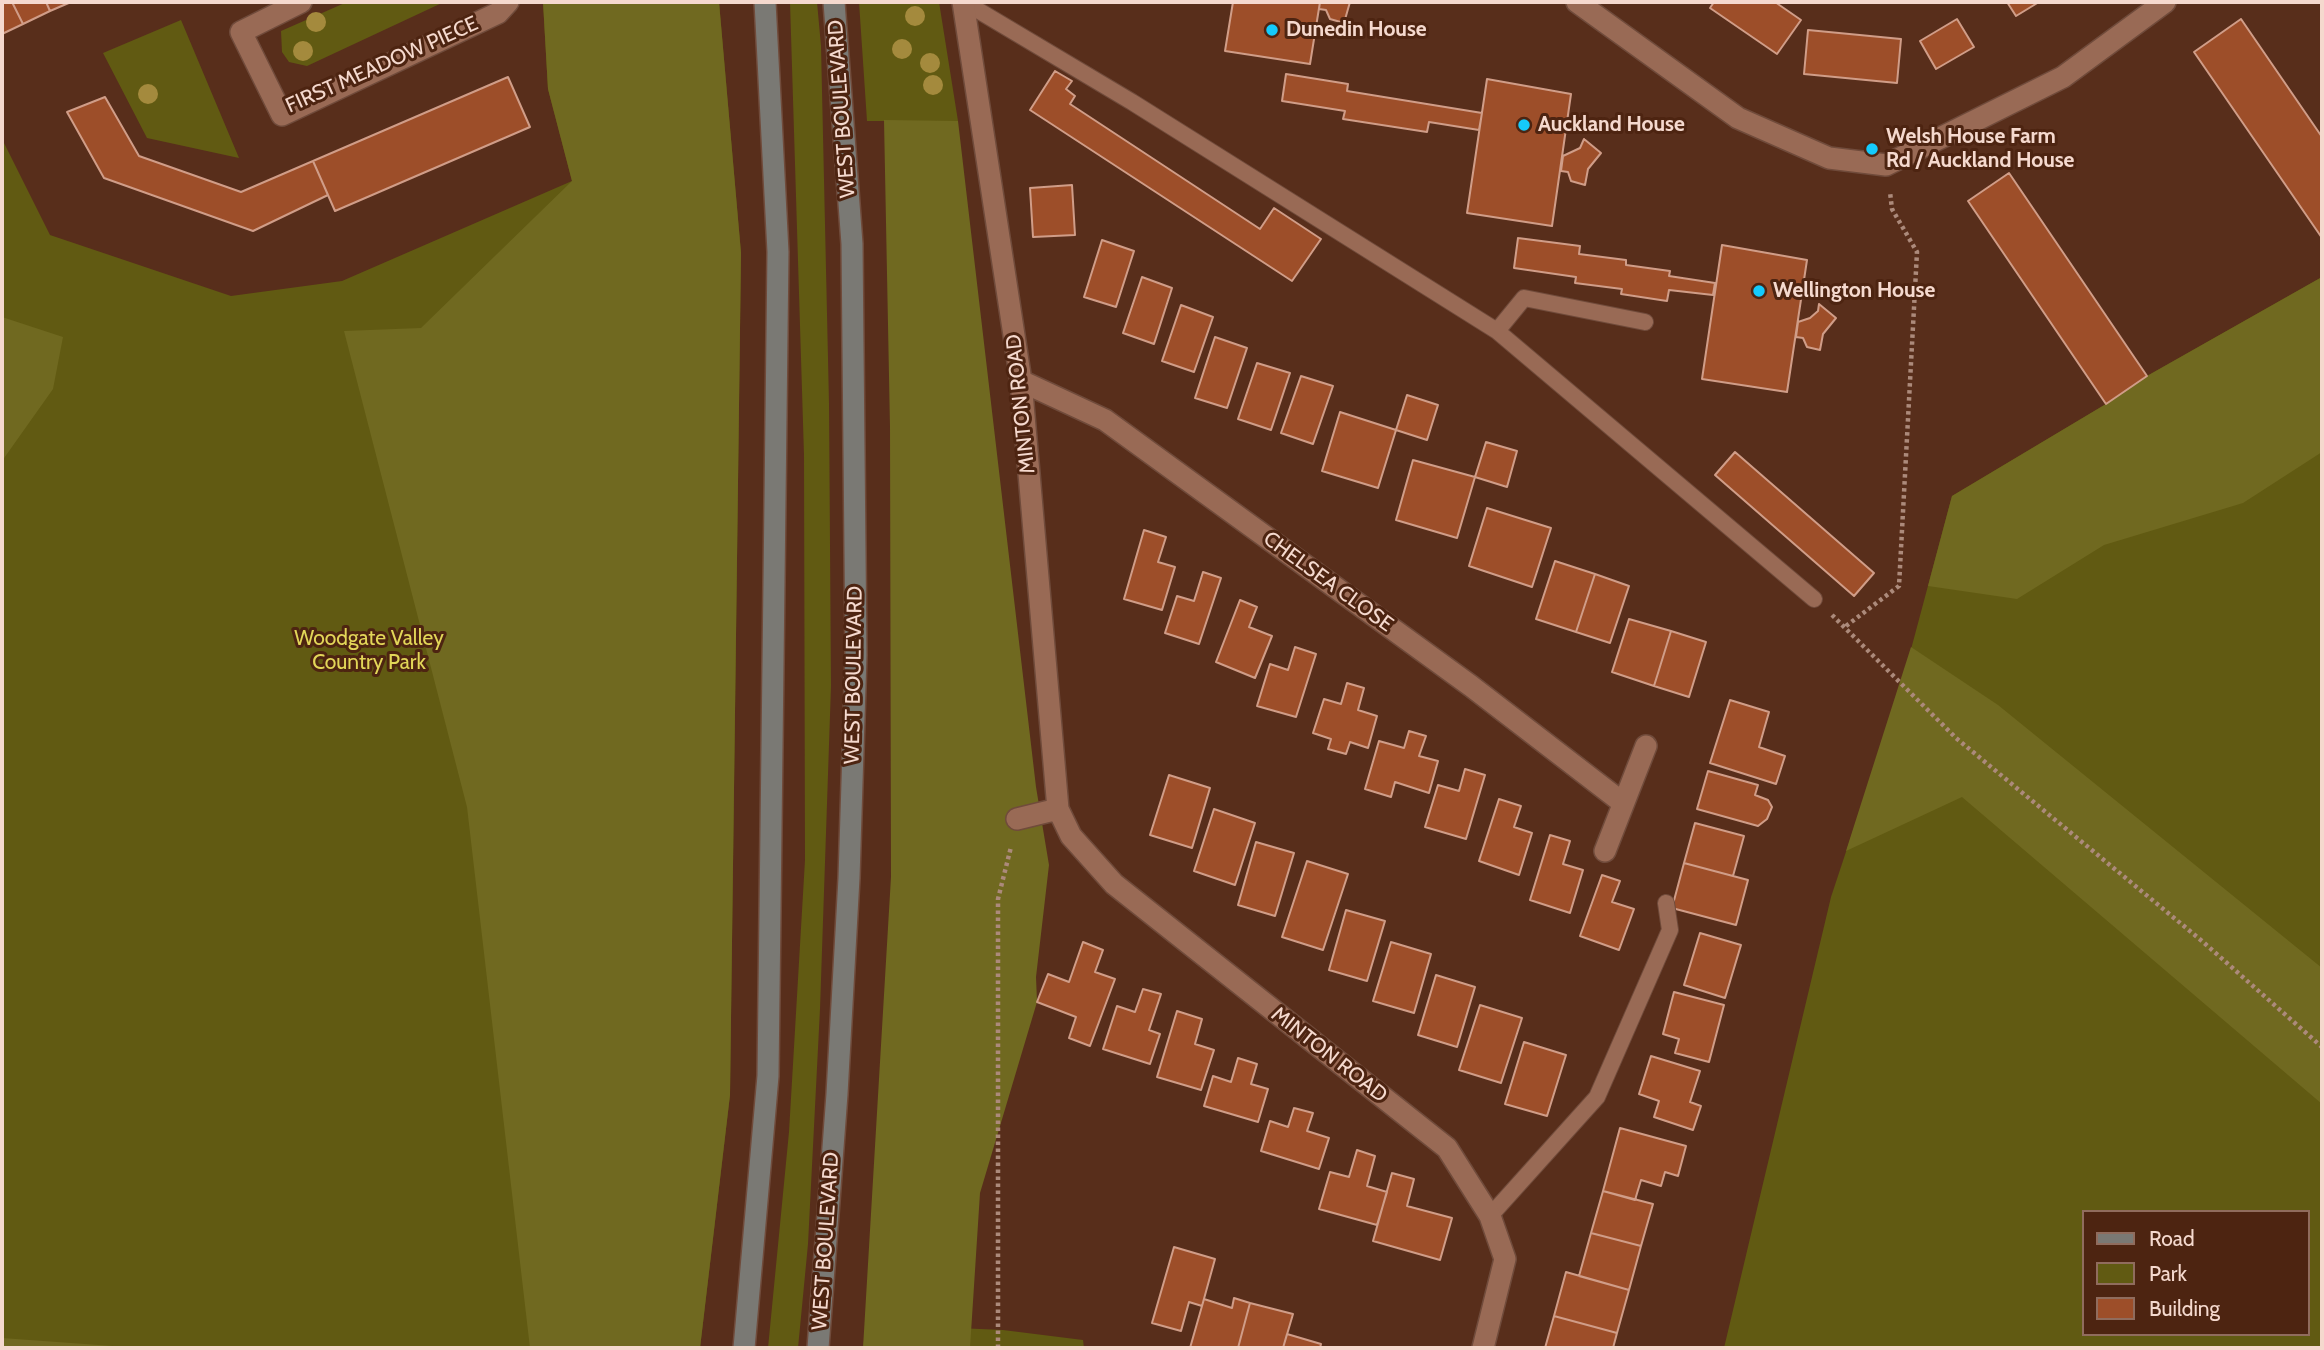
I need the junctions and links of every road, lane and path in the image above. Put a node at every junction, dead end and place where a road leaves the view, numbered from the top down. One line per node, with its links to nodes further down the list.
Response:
1 (301, 2): 2 (street, FIRST MEADOW PIECE)
2 (508, 2)
3 (765, 2): 22 (main road)
4 (834, 2): 23 (main road, WEST BOULEVARD)
5 (964, 2): 10 (lane); 11 (street, MINTON ROAD)
6 (1577, 2): 8 (street)
7 (2151, 5): 8 (street)
8 (1886, 165): 13 (path)
9 (1646, 322): 10 (lane)
10 (1497, 331): 12 (lane)
11 (1021, 381): 15 (street, CHELSEA CLOSE); 16 (street, MINTON ROAD)
12 (1814, 599): 13 (path)
13 (1846, 626): 20 (path)
14 (1646, 746): 15 (street)
15 (1623, 803): 18 (street)
16 (1058, 809): 17 (street); 21 (street, MINTON ROAD)
17 (1017, 818): 24 (path)
18 (1605, 851)
19 (1666, 903): 21 (lane)
20 (2322, 1047)
21 (1490, 1216): 25 (street, MINTON ROAD)
22 (744, 1348)
23 (818, 1348)
24 (998, 1348)
25 (1483, 1348)

